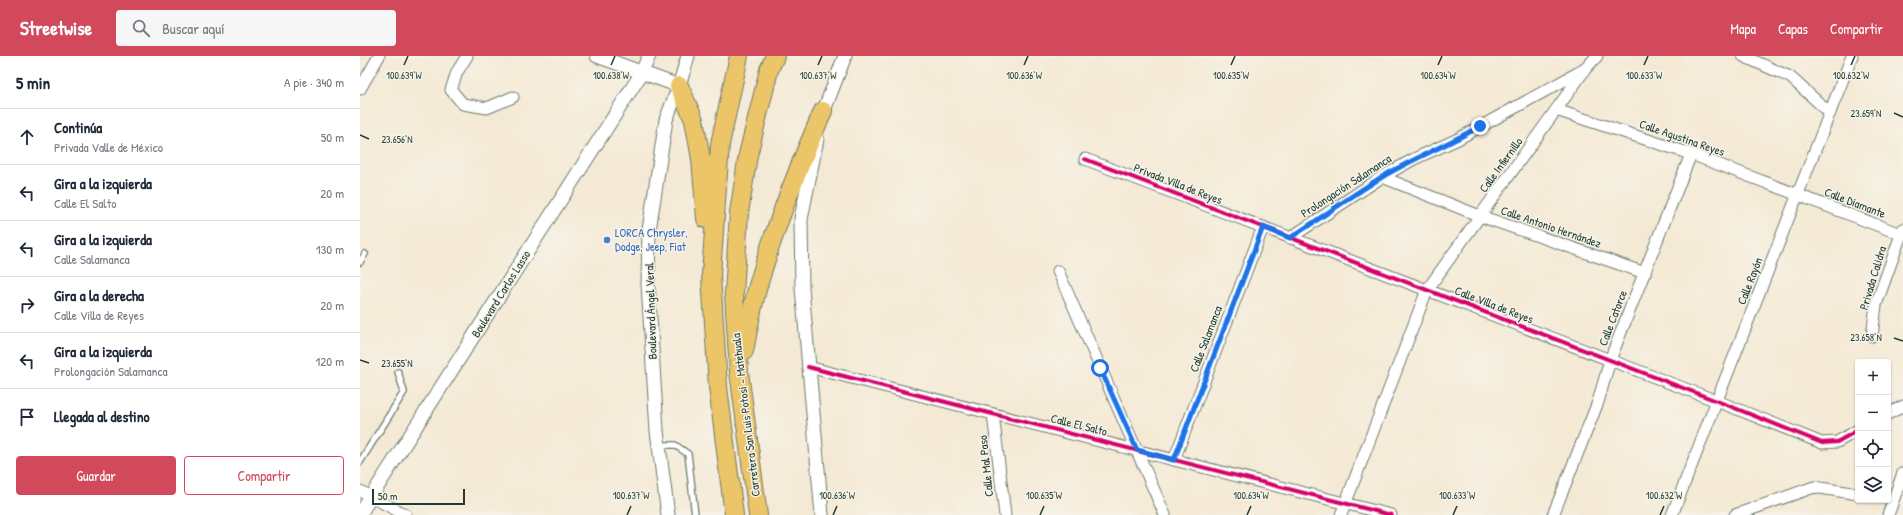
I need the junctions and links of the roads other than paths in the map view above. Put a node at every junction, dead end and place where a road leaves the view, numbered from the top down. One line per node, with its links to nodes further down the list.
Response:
1 (379, 56): 15 (street)
2 (467, 56): 16 (street)
3 (597, 56): 13 (street)
4 (649, 56): 13 (street, Boulevard Carlos Lasso)
5 (688, 56): 14 (street)
6 (739, 56): 32 (highway, Carretera San Luis Potosi - Matehuala)
7 (775, 56): 38 (highway, Carretera San Luis Potosi - Matehuala)
8 (845, 56): 18 (street)
9 (1597, 56): 12 (street, Calle Infiernillo)
10 (1743, 56): 19 (street)
11 (1852, 56): 19 (street, Calle Rayón)
12 (1586, 68): 17 (street, Calle Infiernillo); 22 (street, Prolongación Salamanca)
13 (641, 74): 14 (street); 49 (street, Boulevard Carlos Lasso)
14 (679, 86): 32 (highway); 44 (street, Boulevard Ángel Veral)
15 (360, 89)
16 (512, 96)
17 (1556, 110): 20 (street, Calle Agustina Reyes); 24 (street, Calle Infiernillo)
18 (823, 111): 36 (street); 38 (highway)
19 (1830, 113): 23 (street, Calle Rayón)
20 (1691, 154): 23 (street, Calle Agustina Reyes); 31 (street, Calle Catorce)
21 (1085, 159): 25 (street, Privada Villa de Reyes)
22 (1382, 177): 24 (street, Calle Antonio Hernández); 27 (street, Prolongación Salamanca)
23 (1797, 196): 26 (street, Calle Diamante); 39 (street, Calle Rayón)
24 (1480, 216): 31 (street, Calle Antonio Hernández); 33 (street, Calle Infiernillo)
25 (1263, 227): 27 (street, Calle Villa de Reyes); 46 (street, Calle Salamanca)
26 (1902, 233): 34 (street, Privada Calidra)
27 (1290, 238): 33 (street, Calle Villa de Reyes)
28 (365, 254): 29 (lane)
29 (360, 262)
30 (1058, 271): 45 (street)
31 (1645, 273): 35 (street, Calle Catorce)
32 (711, 275): 57 (highway, Carretera San Luis Potosi - Matehuala)
33 (1427, 290): 35 (street, Calle Villa de Reyes); 52 (street)
34 (1872, 336)
35 (1610, 360): 39 (street, Calle Villa de Reyes); 64 (street, Calle Catorce)
36 (808, 367): 42 (street, Calle El Salto); 59 (street)
37 (398, 372): 47 (lane)
38 (739, 372): 58 (highway, Carretera San Luis Potosi - Matehuala)
39 (1717, 401): 43 (street, Calle Villa de Reyes); 65 (street, Calle Rayón)
40 (1903, 406): 41 (street)
41 (1891, 412)
42 (993, 414): 45 (street, Calle El Salto); 60 (street, Calle Mal Paso)
43 (1856, 431)
44 (659, 445): 55 (street, Boulevard Ángel Veral); 56 (lane)
45 (1137, 450): 46 (street, Calle El Salto); 61 (street)
46 (1174, 460): 52 (street, Calle El Salto)
47 (360, 462)
48 (1903, 473): 51 (street)
49 (365, 494): 53 (street, Boulevard Carlos Lasso); 54 (street)
50 (1855, 494): 66 (street)
51 (1895, 501): 67 (street)
52 (1346, 503): 62 (street); 63 (street, Calle El Salto)
53 (360, 514)
54 (406, 515)
55 (668, 515)
56 (695, 515)
57 (734, 515)
58 (758, 515)
59 (822, 515)
60 (1005, 515)
61 (1165, 515)
62 (1341, 515)
63 (1391, 515)
64 (1553, 515)
65 (1672, 515)
66 (1735, 515)
67 (1888, 515)

